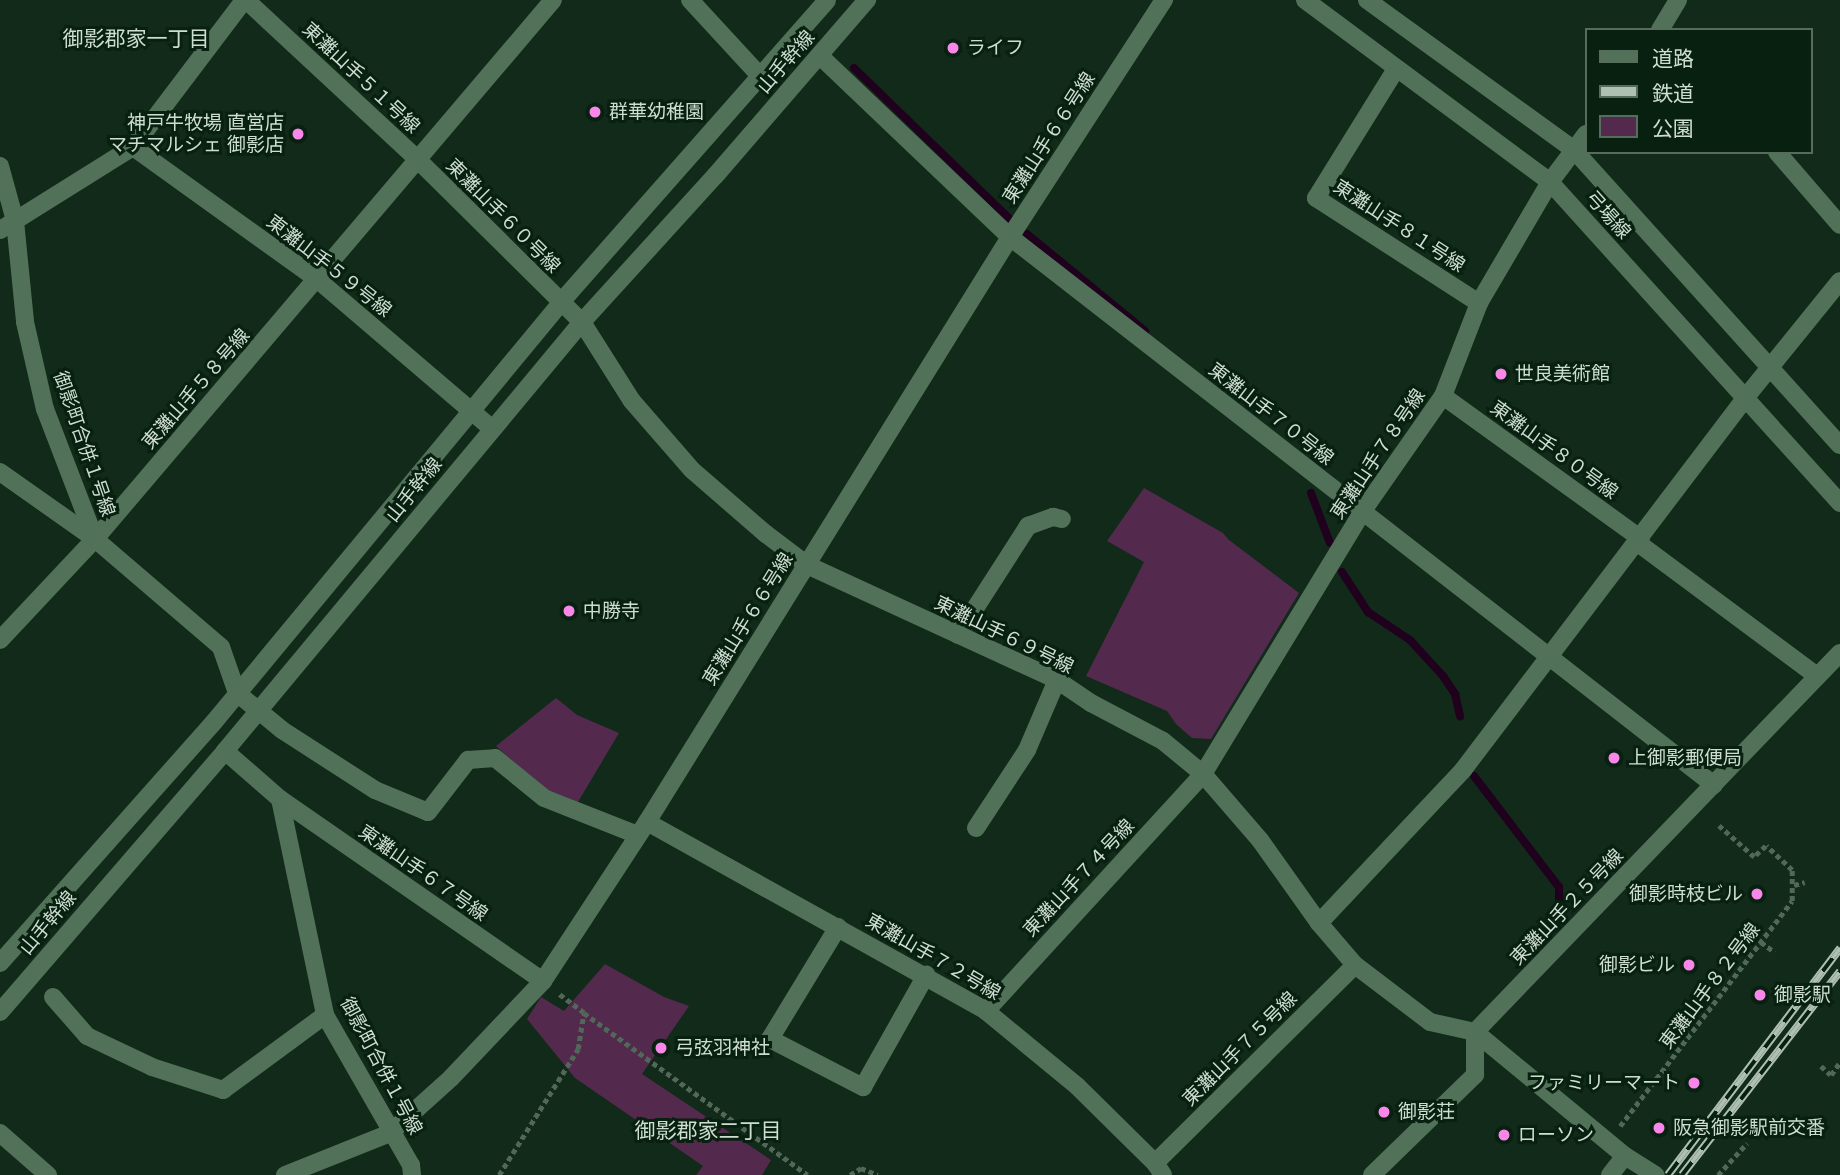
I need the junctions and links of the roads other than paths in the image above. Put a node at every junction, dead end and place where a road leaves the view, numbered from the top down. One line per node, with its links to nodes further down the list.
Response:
1 (245, 0): 15 (street, 東灘山手５１号線); 18 (street, 東灘山手５１号線)
2 (553, 0): 18 (street, 東灘山手５１号線)
3 (690, 0): 13 (street)
4 (827, 0): 13 (street, 山手幹線)
5 (867, 0): 11 (street, 山手幹線)
6 (1164, 0): 23 (street, 東灘山手６６号線)
7 (1305, 0): 12 (street, 弓場線)
8 (1367, 0): 16 (street, 弓場線)
9 (1678, 0): 10 (street)
10 (1661, 28)
11 (820, 55): 23 (street, 東灘山手７０号線); 28 (street, 山手幹線)
12 (1396, 69): 20 (street, 弓場線); 27 (street, 東灘山手８１号線)
13 (761, 77): 26 (street, 山手幹線)
14 (1584, 137): 16 (street, 東灘山手７８号線)
15 (133, 147): 21 (street, 東灘山手５１号線); 24 (street, 東灘山手５９号線)
16 (1574, 150): 20 (street, 東灘山手７８号線); 29 (street, 弓場線)
17 (1779, 154): 22 (street)
18 (416, 158): 24 (street, 東灘山手５８号線); 26 (street, 東灘山手６０号線)
19 (0, 166): 21 (street, 御影町合併１号線)
20 (1550, 183): 27 (street, 東灘山手７８号線); 31 (street, 弓場線)
21 (7, 225): 39 (street, 御影町合併１号線)
22 (1840, 225)
23 (1010, 237): 37 (street, 東灘山手７０号線); 41 (street, 東灘山手６６号線)
24 (318, 280): 32 (street, 東灘山手５９号線); 39 (street, 東灘山手５８号線)
25 (1840, 281): 29 (street)
26 (561, 303): 28 (street, 東灘山手６０号線); 32 (street, 山手幹線)
27 (1479, 303): 30 (street, 東灘山手７８号線)
28 (582, 322): 33 (street, 山手幹線); 41 (street, 東灘山手６９号線)
29 (1771, 367): 31 (street); 34 (street, 弓場線)
30 (1443, 396): 37 (street, 東灘山手７８号線); 40 (street, 東灘山手８０号線)
31 (1746, 397): 36 (street, 弓場線); 40 (street)
32 (470, 410): 33 (street, 東灘山手５９号線); 48 (street, 山手幹線)
33 (492, 428): 49 (street, 山手幹線)
34 (1840, 445)
35 (0, 472): 39 (street)
36 (1840, 503)
37 (1362, 512): 45 (street, 東灘山手７０号線); 51 (street, 東灘山手７８号線)
38 (1062, 519): 42 (street)
39 (95, 538): 43 (street, 東灘山手５８号線); 48 (street, 御影町合併１号線)
40 (1640, 541): 45 (street); 46 (street, 東灘山手８０号線)
41 (807, 565): 42 (street, 東灘山手６９号線); 55 (street, 東灘山手６６号線)
42 (958, 635): 47 (street, 東灘山手６９号線)
43 (0, 640)
44 (1840, 653): 46 (street, 東灘山手２５号線)
45 (1550, 659): 52 (street, 東灘山手７０号線); 56 (street)
46 (1817, 676): 52 (street, 東灘山手２５号線)
47 (1057, 680): 51 (street, 東灘山手６９号線); 54 (street)
48 (237, 694): 49 (street); 58 (street, 山手幹線)
49 (259, 711): 50 (street, 山手幹線); 55 (street, 東灘山手７２号線)
50 (225, 751): 53 (street); 64 (street, 山手幹線)
51 (1203, 774): 56 (street, 東灘山手６９号線); 63 (street, 東灘山手７４号線)
52 (1714, 785): 66 (street, 東灘山手２５号線)
53 (280, 799): 61 (street, 東灘山手６７号線); 65 (street, 御影町合併１号線)
54 (976, 828)
55 (642, 829): 57 (street, 東灘山手７２号線); 61 (street, 東灘山手６６号線)
56 (1319, 923): 59 (street, 東灘山手６９号線)
57 (838, 927): 60 (street, 東灘山手７２号線); 60 (street)
58 (0, 963)
59 (1355, 965): 66 (street, 東灘山手６９号線); 70 (street, 東灘山手７５号線)
60 (926, 975): 63 (street, 東灘山手７２号線)
61 (543, 981): 68 (street, 東灘山手６６号線)
62 (53, 998): 65 (street)
63 (986, 1011): 70 (street, 東灘山手７２号線)
64 (0, 1012)
65 (325, 1014): 68 (street, 御影町合併１号線)
66 (1475, 1032): 69 (street); 74 (street)
67 (0, 1133): 71 (street)
68 (390, 1133): 72 (street, 東灘山手６６号線); 73 (street, 御影町合併１号線)
69 (1625, 1156): 75 (street); 76 (street)
70 (1159, 1169)
71 (48, 1175)
72 (285, 1175)
73 (412, 1175)
74 (1372, 1175)
75 (1610, 1175)
76 (1655, 1175)

